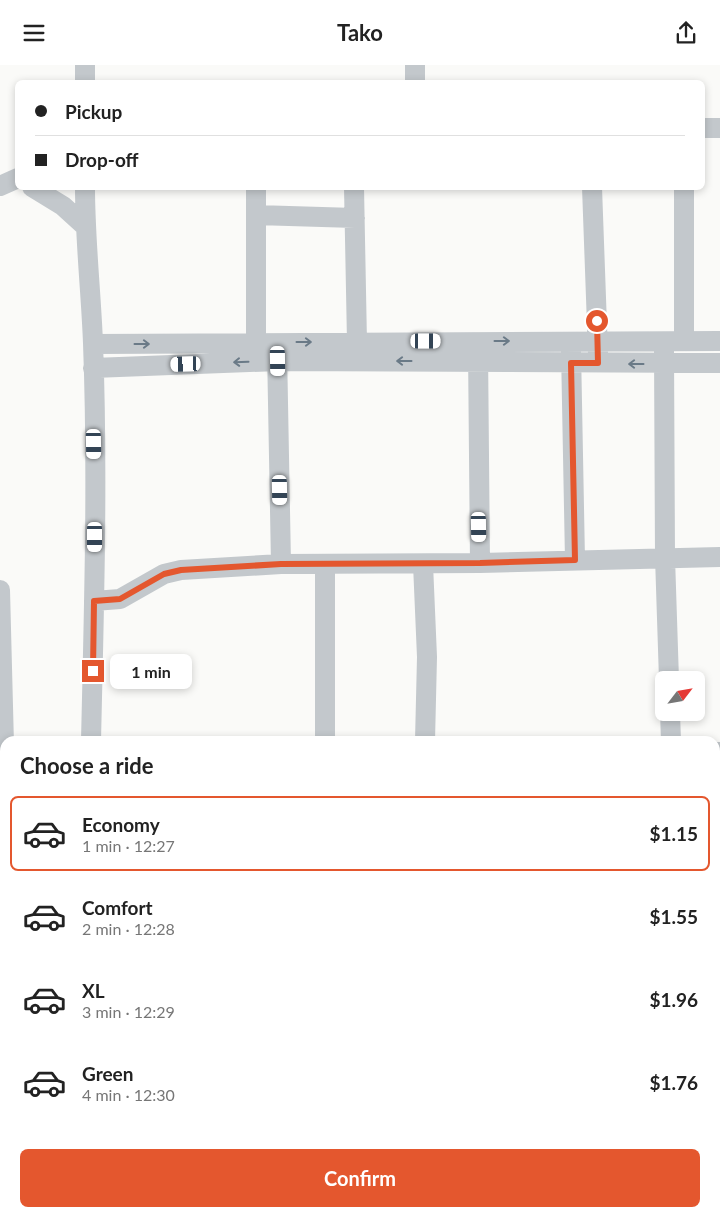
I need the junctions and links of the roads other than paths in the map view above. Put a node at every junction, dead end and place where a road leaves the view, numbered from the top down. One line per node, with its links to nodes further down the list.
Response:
1 (85, 65): 3 (street)
2 (415, 65): 4 (street)
3 (85, 80)
4 (415, 80)
5 (705, 128): 6 (street)
6 (720, 128)
7 (32, 190): 15 (street)
8 (85, 190): 15 (street)
9 (256, 190): 13 (street)
10 (354, 190): 14 (street)
11 (592, 190): 17 (street)
12 (684, 190): 19 (street)
13 (256, 215): 14 (street); 22 (street)
14 (354, 217): 21 (street)
15 (85, 226): 23 (street)
16 (571, 340): 17 (street); 18 (street, one-way to 16); 26 (street)
17 (597, 340): 19 (street); 27 (street)
18 (478, 341): 21 (street); 25 (street)
19 (674, 341): 20 (street); 29 (street)
20 (720, 341)
21 (357, 342): 24 (street, one-way to 21)
22 (256, 343): 23 (street, one-way to 22); 24 (street)
23 (93, 344): 30 (street)
24 (278, 352): 25 (street, one-way to 24); 30 (street, one-way to 30); 35 (street)
25 (478, 361): 26 (street); 34 (street)
26 (571, 363): 27 (street); 33 (street)
27 (598, 363): 29 (street, one-way to 27)
28 (720, 363): 29 (street)
29 (665, 364): 31 (street)
30 (93, 368): 39 (street)
31 (665, 557): 32 (street); 33 (street); 40 (street)
32 (720, 557)
33 (575, 560): 34 (street)
34 (480, 563): 36 (street)
35 (281, 564): 37 (street); 39 (street)
36 (423, 564): 37 (street); 45 (street)
37 (325, 565): 44 (street)
38 (0, 590): 42 (street)
39 (94, 601): 43 (street)
40 (669, 671)
41 (670, 721): 46 (street)
42 (4, 736)
43 (91, 736)
44 (325, 736)
45 (425, 736)
46 (671, 736)

